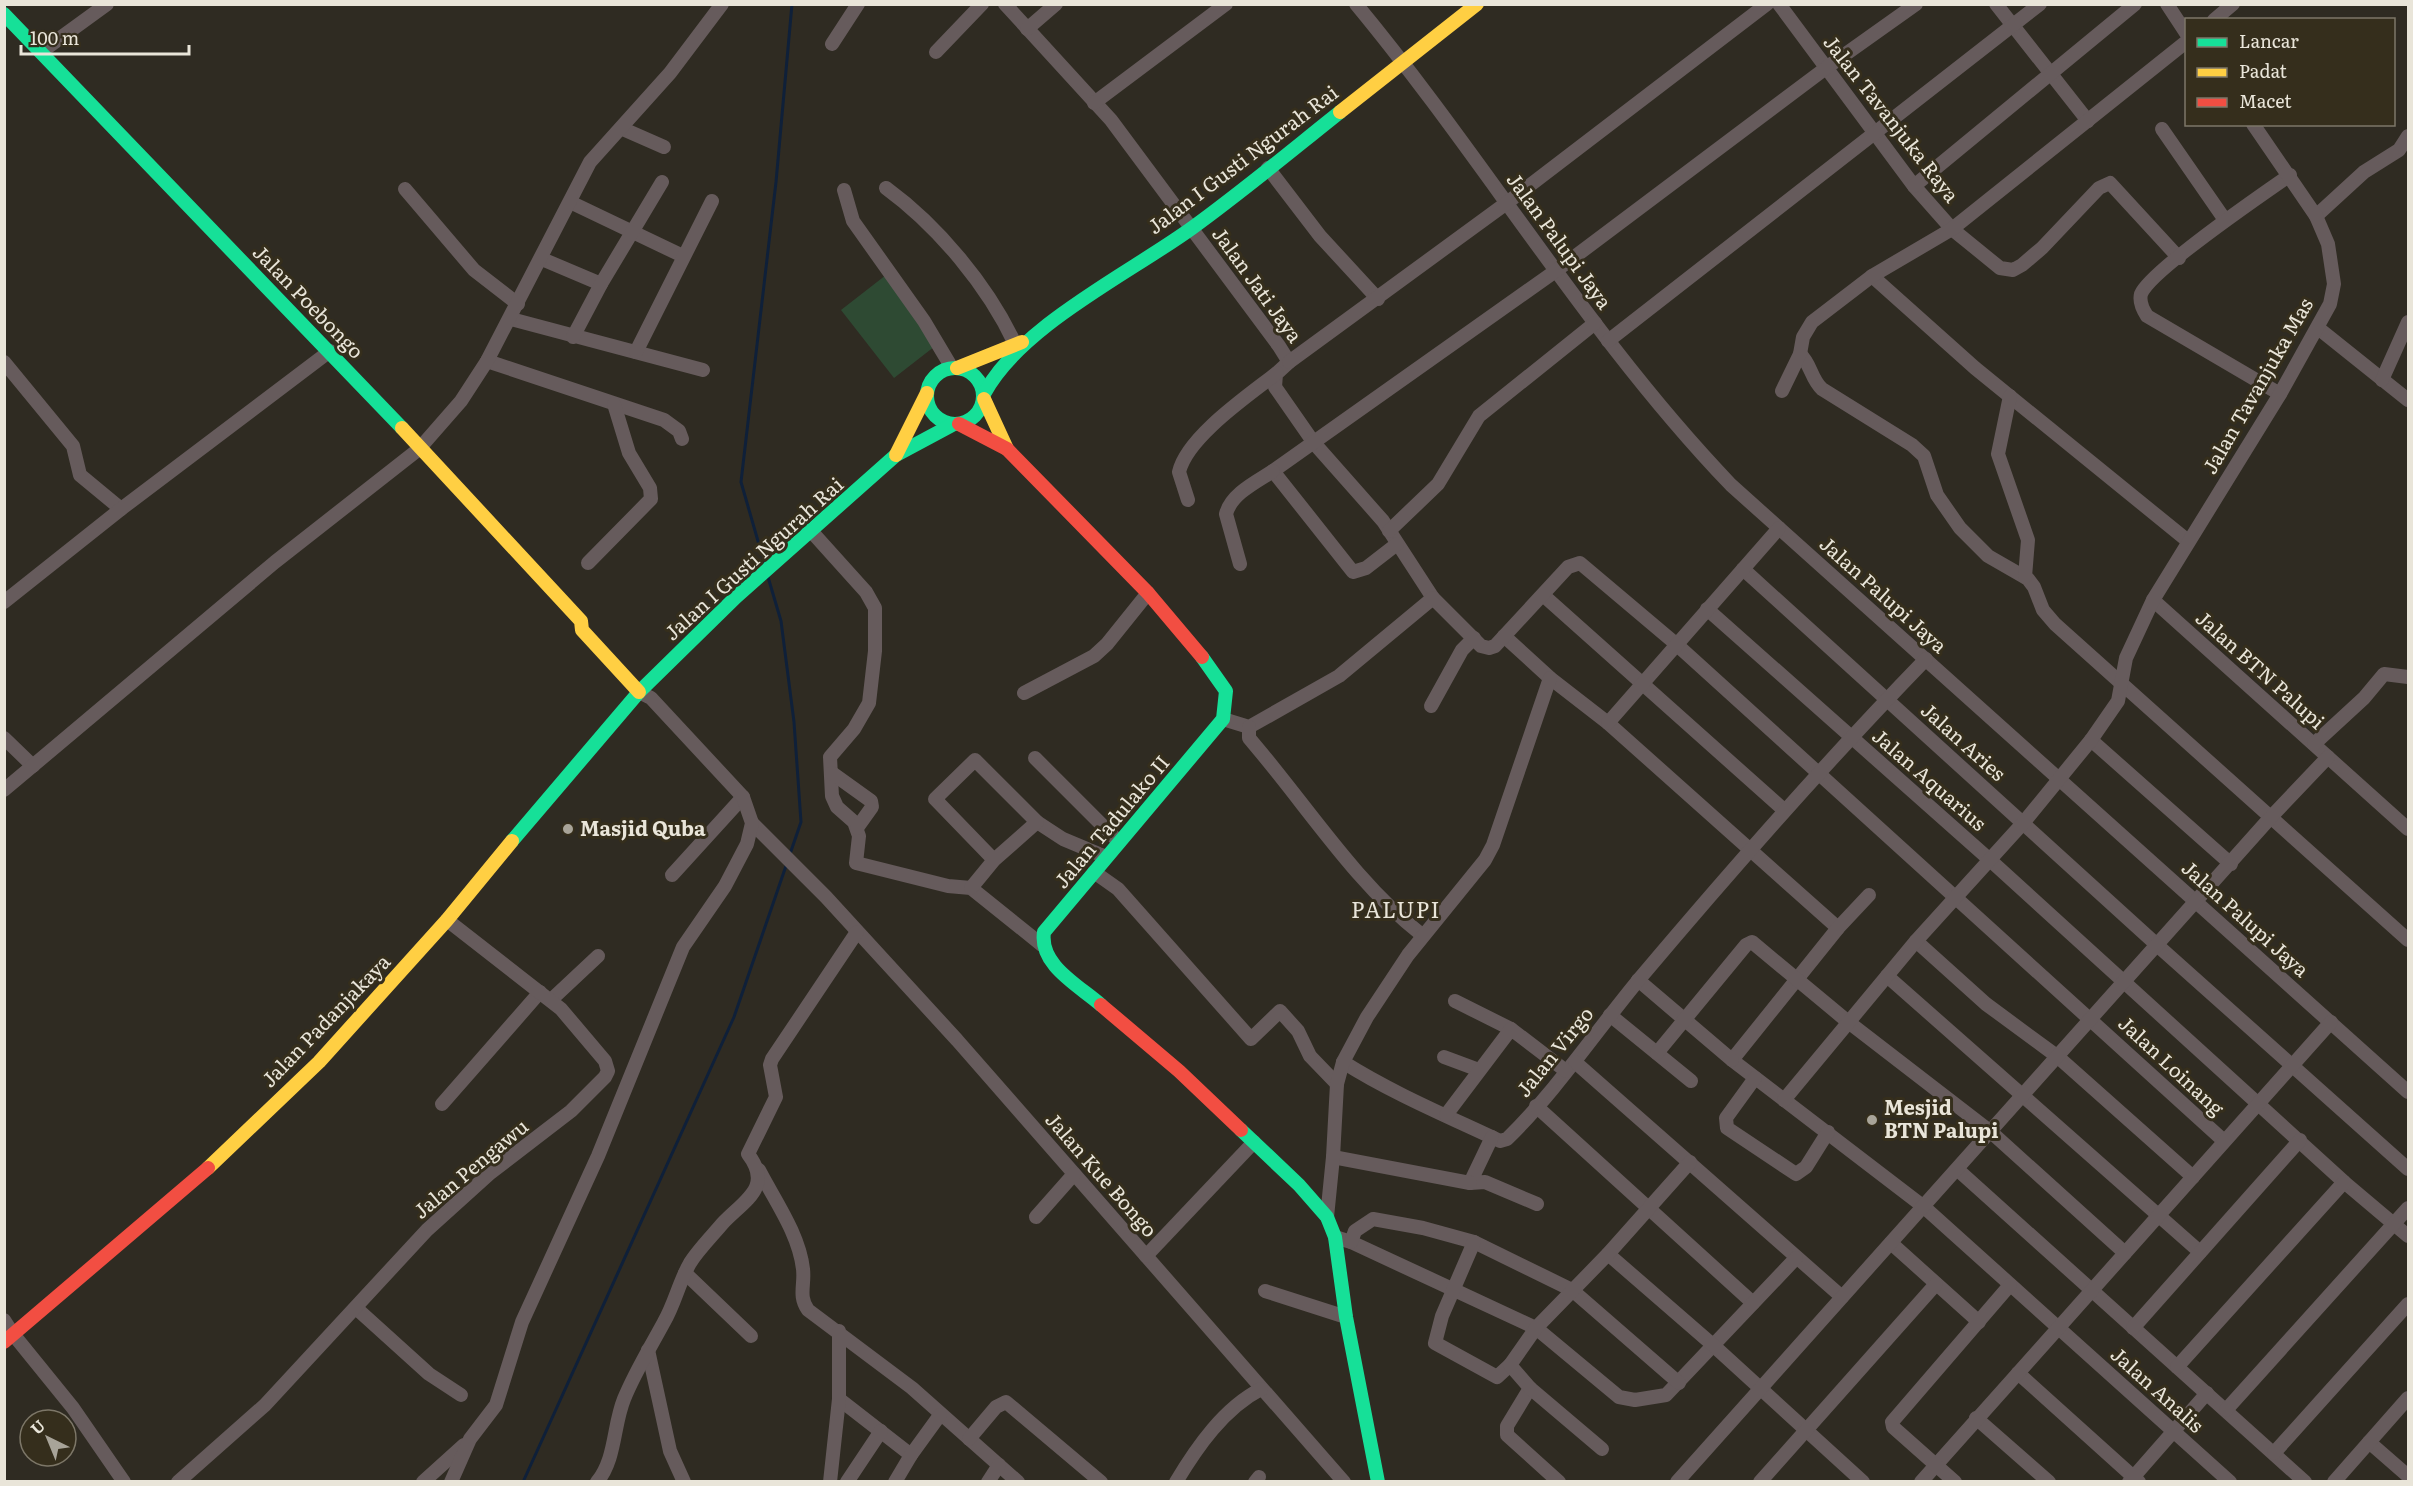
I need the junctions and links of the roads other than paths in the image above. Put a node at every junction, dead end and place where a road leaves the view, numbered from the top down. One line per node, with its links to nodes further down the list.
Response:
1 (107, 4): 25 (street)
2 (722, 4): 33 (street)
3 (858, 4): 23 (street)
4 (982, 4): 26 (street)
5 (1005, 4): 21 (street, Jalan Jati Jaya)
6 (1056, 4): 21 (street)
7 (1226, 4): 30 (street)
8 (1356, 4): 27 (street, Jalan Palupi Jaya)
9 (1477, 4): 27 (main road, Jalan I Gusti Ngurah Rai)
10 (1767, 4): 48 (street)
11 (1779, 4): 28 (street, Jalan Tavanjuka Raya)
12 (1916, 4): 28 (street)
13 (1996, 4): 20 (street)
14 (2040, 4): 20 (street)
15 (2135, 4): 29 (street)
16 (2167, 4): 22 (street)
17 (2233, 4): 19 (street)
18 (4, 14): 25 (main road, Jalan Poebongo)
19 (2216, 18)
20 (2013, 27): 29 (street); 35 (street)
21 (1027, 29): 30 (street, Jalan Jati Jaya)
22 (2185, 30)
23 (832, 44)
24 (2185, 44): 31 (street)
25 (41, 52): 69 (main road, Jalan Poebongo)
26 (936, 52)
27 (1402, 62): 39 (main road, Jalan I Gusti Ngurah Rai); 48 (street, Jalan Palupi Jaya)
28 (1826, 68): 35 (street, Jalan Tavanjuka Raya); 57 (street)
29 (2052, 73): 31 (street); 42 (street)
30 (1094, 103): 51 (street, Jalan Jati Jaya)
31 (2088, 121): 52 (street)
32 (2254, 126): 40 (street, Jalan Tavanjuka Mas)
33 (623, 129): 37 (street); 47 (street)
34 (2162, 129): 50 (street)
35 (1876, 134): 42 (street, Jalan Tavanjuka Raya); 67 (street)
36 (2409, 136): 38 (street)
37 (664, 147)
38 (2404, 154): 49 (street)
39 (1268, 168): 51 (main road, Jalan I Gusti Ngurah Rai); 60 (street)
40 (2290, 175): 49 (street, Jalan Tavanjuka Mas); 50 (street)
41 (662, 183): 53 (street)
42 (1914, 186): 52 (street, Jalan Tavanjuka Raya)
43 (886, 188): 68 (street)
44 (405, 189): 61 (street)
45 (844, 190): 75 (street)
46 (712, 201): 54 (street)
47 (570, 202): 53 (street); 56 (street)
48 (1508, 202): 57 (street, Jalan Palupi Jaya); 60 (street)
49 (2316, 216): 65 (street, Jalan Tavanjuka Mas)
50 (2225, 220): 55 (street)
51 (1192, 228): 68 (main road, Jalan I Gusti Ngurah Rai); 74 (street, Jalan Jati Jaya)
52 (1952, 229): 55 (street, Jalan Tavanjuka Raya); 58 (street)
53 (632, 231): 54 (street); 59 (street)
54 (683, 256): 70 (street)
55 (2179, 258): 80 (street)
56 (542, 259): 59 (street); 61 (street)
57 (1557, 270): 64 (street, Jalan Palupi Jaya); 87 (street)
58 (1872, 276): 71 (street); 82 (street)
59 (601, 284): 66 (street)
60 (1378, 299): 74 (street)
61 (518, 304): 62 (street)
62 (511, 319): 66 (street); 72 (street)
63 (2409, 322): 77 (street)
64 (1595, 323): 67 (street, Jalan Palupi Jaya); 95 (street)
65 (2319, 328): 77 (street); 80 (street, Jalan Tavanjuka Mas)
66 (573, 337): 70 (street)
67 (1608, 341): 94 (street, Jalan Palupi Jaya)
68 (1021, 342): 75 (main road, Jalan I Gusti Ngurah Rai); 81 (main road, Jalan I Gusti Ngurah Rai)
69 (330, 351): 88 (main road, Jalan Poebongo); 93 (street)
70 (636, 352): 76 (street)
71 (1800, 354): 78 (street); 102 (street)
72 (487, 361): 84 (street); 88 (street)
73 (4, 362): 93 (street)
74 (1284, 367): 87 (street, Jalan Jati Jaya); 92 (street)
75 (954, 368): 79 (main road); 81 (main road)
76 (703, 370)
77 (2382, 380): 83 (street)
78 (1782, 391)
79 (927, 393): 85 (main road); 90 (main road, Jalan I Gusti Ngurah Rai)
80 (2280, 394): 97 (street, Jalan Tavanjuka Mas)
81 (984, 396): 85 (main road); 89 (main road)
82 (2010, 396): 97 (street); 102 (street)
83 (2409, 400)
84 (614, 404): 86 (street); 99 (street)
85 (956, 425): 89 (main road); 90 (main road, Jalan I Gusti Ngurah Rai)
86 (682, 439)
87 (1314, 442): 91 (street); 95 (street, Jalan Jati Jaya)
88 (420, 449): 117 (main road, Jalan Poebongo); 130 (street)
89 (1007, 449): 103 (main road)
90 (896, 455): 96 (main road, Jalan I Gusti Ngurah Rai)
91 (1273, 471): 98 (street); 100 (street)
92 (1188, 500)
93 (121, 509): 107 (street)
94 (1779, 528): 101 (street); 112 (street, Jalan Palupi Jaya)
95 (1389, 531): 98 (street, Jalan Jati Jaya)
96 (812, 532): 117 (main road, Jalan I Gusti Ngurah Rai); 131 (street)
97 (2188, 541): 106 (street, Jalan Tavanjuka Mas)
98 (1397, 544): 105 (street, Jalan Jati Jaya)
99 (588, 563)
100 (1240, 564)
101 (1743, 569): 108 (street); 119 (street, Jalan Aries)
102 (2025, 577): 116 (street)
103 (1148, 593): 118 (street); 121 (main road)
104 (1543, 595): 109 (street); 111 (street); 115 (street)
105 (1433, 598): 110 (street); 123 (street)
106 (2153, 600): 116 (street); 127 (street, Jalan BTN Palupi)
107 (4, 602)
108 (1707, 609): 111 (street); 125 (street, Jalan Aquarius)
109 (1504, 636): 110 (street); 114 (street)
110 (1473, 638): 120 (street)
111 (1676, 644): 115 (street); 132 (street)
112 (1926, 659): 119 (street, Jalan Virgo); 133 (street, Jalan Palupi Jaya)
113 (2409, 677): 127 (street)
114 (1550, 678): 122 (street); 158 (street)
115 (1642, 682): 122 (street); 136 (street)
116 (2121, 683): 126 (street); 137 (street)
117 (645, 692): 135 (street); 155 (main road, Jalan Padanjakaya)
118 (1024, 693)
119 (1886, 699): 125 (street, Jalan Virgo); 139 (street, Jalan Aries)
120 (1431, 706)
121 (1223, 719): 123 (street); 143 (main road, Jalan Tadulako II)
122 (1608, 723): 144 (street)
123 (1249, 727): 158 (street)
124 (4, 738): 130 (street)
125 (1851, 738): 132 (street, Jalan Virgo); 147 (street, Jalan Aquarius)
126 (2091, 740): 133 (street); 148 (street)
127 (2314, 744): 128 (street, Jalan BTN Palupi)
128 (2328, 757): 137 (street); 142 (street, Jalan BTN Palupi)
129 (1035, 758): 143 (street)
130 (33, 766): 134 (street)
131 (832, 773): 141 (street); 141 (street)
132 (1816, 773): 136 (street, Jalan Virgo); 153 (street)
133 (2059, 778): 139 (street); 154 (street, Jalan Palupi Jaya)
134 (4, 790)
135 (743, 797): 140 (street); 150 (street)
136 (1784, 810): 144 (street, Jalan Virgo)
137 (2270, 818): 148 (street); 159 (street)
138 (1037, 822): 145 (street); 146 (street); 146 (street)
139 (2024, 822): 147 (street); 162 (street, Jalan Aries)
140 (752, 823): 157 (street, Jalan Kue Bongo); 187 (street)
141 (857, 828): 151 (street)
142 (2409, 829)
143 (1119, 842): 145 (main road, Jalan Tadulako II)
144 (1751, 848): 156 (street); 166 (street, Jalan Virgo)
145 (1106, 857): 149 (main road, Jalan Tadulako II)
146 (994, 860): 151 (street)
147 (1990, 860): 153 (street); 167 (street, Jalan Aquarius)
148 (2231, 864): 154 (street)
149 (1094, 872): 161 (main road, Jalan Tadulako II); 188 (street)
150 (672, 875)
151 (971, 888): 161 (street)
152 (1869, 895): 156 (street)
153 (1956, 897): 160 (street); 171 (street)
154 (2196, 902): 162 (street); 174 (street, Jalan Palupi Jaya)
155 (447, 920): 168 (street); 248 (main road, Jalan Padanjakaya)
156 (1838, 928): 165 (street)
157 (857, 932): 204 (street); 207 (street, Jalan Kue Bongo)
158 (1422, 935): 180 (street)
159 (2409, 940)
160 (1916, 941): 164 (street); 177 (street)
161 (1042, 945): 201 (main road)
162 (2157, 945): 167 (street); 182 (street, Jalan Aries)
163 (598, 956): 168 (street)
164 (1887, 976): 173 (street); 190 (street)
165 (1796, 978): 172 (street); 173 (street); 179 (street)
166 (1638, 980): 170 (street, Jalan Virgo); 172 (street)
167 (2123, 982): 171 (street); 192 (street, Jalan Aquarius)
168 (545, 996): 181 (street); 193 (street)
169 (1455, 1001): 175 (street)
170 (1610, 1015): 176 (street); 183 (street, Jalan Virgo)
171 (2092, 1019): 177 (street); 200 (street, Jalan Loinang)
172 (1683, 1021): 176 (street); 179 (street)
173 (1847, 1022): 191 (street); 197 (street)
174 (2331, 1022): 182 (street); 189 (street, Jalan Palupi Jaya)
175 (1511, 1029): 183 (street); 184 (street)
176 (1657, 1053): 186 (street)
177 (2058, 1057): 190 (street); 208 (street)
178 (1444, 1058): 184 (street)
179 (1732, 1060): 185 (street)
180 (1343, 1062): 188 (street); 195 (street)
181 (607, 1065): 187 (street); 239 (street, Jalan Pengawu)
182 (2292, 1065): 192 (street); 205 (street, Jalan Aries)
183 (1570, 1066): 194 (street, Jalan Virgo); 203 (street)
184 (1479, 1070): 195 (street)
185 (1755, 1078): 191 (street); 196 (street)
186 (1691, 1081)
187 (628, 1082): 269 (street)
188 (1336, 1084): 202 (street)
189 (2409, 1092)
190 (2023, 1095): 197 (street); 217 (street)
191 (1784, 1100): 196 (street)
192 (2258, 1103): 199 (street, Jalan Aquarius); 200 (street)
193 (442, 1104)
194 (1536, 1106): 198 (street, Jalan Virgo); 213 (street)
195 (1446, 1115): 198 (street)
196 (1828, 1132): 212 (street)
197 (1991, 1132): 206 (street); 225 (street)
198 (1492, 1137): 210 (street)
199 (2300, 1140): 209 (street, Jalan Aquarius); 224 (street)
200 (2224, 1141): 208 (street)
201 (1254, 1142): 215 (main road); 227 (street)
202 (1334, 1157): 210 (street); 215 (street)
203 (1690, 1162): 213 (street); 228 (street)
204 (757, 1166): 229 (street); 246 (street)
205 (2409, 1169)
206 (1958, 1170): 212 (street); 234 (street)
207 (1074, 1174): 216 (street); 227 (street, Jalan Kue Bongo)
208 (2193, 1177): 217 (street)
209 (2344, 1182): 218 (street, Jalan Aquarius); 252 (street)
210 (1470, 1183): 211 (street)
211 (1537, 1204)
212 (1924, 1207): 223 (street); 231 (street)
213 (1649, 1208): 226 (street); 237 (street)
214 (2409, 1208): 218 (street)
215 (1327, 1216): 220 (main road)
216 (1036, 1217)
217 (2158, 1217): 224 (street); 225 (street)
218 (2394, 1224): 219 (street, Jalan Aquarius); 262 (street)
219 (2409, 1236)
220 (1335, 1237): 221 (street); 240 (main road)
221 (1351, 1242): 222 (street); 232 (street)
222 (1474, 1242): 232 (street); 233 (street)
223 (1891, 1243): 230 (street); 236 (street)
224 (2200, 1252): 244 (street)
225 (2125, 1253): 234 (street)
226 (1608, 1254): 233 (street); 249 (street)
227 (1146, 1256): 257 (street, Jalan Kue Bongo)
228 (1796, 1258): 236 (street); 237 (street)
229 (685, 1273): 247 (street); 250 (street)
230 (1936, 1284): 242 (street); 267 (street)
231 (2010, 1285): 242 (street); 243 (street, Jalan Analis)
232 (1454, 1289): 245 (street); 251 (street)
233 (1572, 1290): 245 (street); 254 (street)
234 (2092, 1290): 243 (street); 244 (street)
235 (1265, 1291): 240 (street)
236 (1842, 1297): 256 (street)
237 (1753, 1303): 249 (street)
238 (2409, 1304): 272 (street)
239 (356, 1308): 259 (street); 280 (street, Jalan Pengawu)
240 (1346, 1317): 293 (main road)
241 (4, 1320): 248 (street)
242 (1979, 1322): 274 (street)
243 (2058, 1328): 253 (street); 265 (street, Jalan Analis)
244 (2133, 1328): 252 (street)
245 (1536, 1329): 251 (street); 254 (street)
246 (839, 1331): 261 (street); 263 (street)
247 (751, 1336)
248 (9, 1338): 278 (street)
249 (1714, 1346): 254 (street); 256 (street)
250 (648, 1350): 283 (street); 284 (street)
251 (1510, 1365): 255 (street)
252 (2178, 1367): 258 (street)
253 (2018, 1374): 264 (street); 279 (street)
254 (1678, 1383)
255 (1530, 1388): 271 (street); 294 (street)
256 (1760, 1388): 267 (street); 295 (street)
257 (1261, 1389): 291 (street); 292 (street, Jalan Kue Bongo)
258 (2206, 1393): 262 (street); 265 (street)
259 (461, 1395)
260 (2409, 1398): 270 (street)
261 (839, 1399): 266 (street); 285 (street)
262 (2226, 1410): 272 (street)
263 (940, 1415): 268 (street); 273 (street)
264 (1976, 1418): 274 (street); 299 (street)
265 (2173, 1430): 279 (street); 300 (street, Jalan Analis)
266 (881, 1431): 273 (street); 286 (street)
267 (1806, 1431): 277 (street); 296 (street)
268 (969, 1438): 275 (street); 290 (street)
269 (470, 1439): 281 (street); 282 (street)
270 (2369, 1442): 276 (street); 302 (street)
271 (1602, 1449)
272 (2274, 1453): 301 (street)
273 (911, 1455): 287 (street)
274 (1936, 1464): 297 (street); 298 (street)
275 (999, 1465): 288 (street); 289 (street)
276 (2409, 1476)
277 (1768, 1479)
278 (118, 1480)
279 (2133, 1480)
280 (178, 1482)
281 (423, 1482)
282 (451, 1482)
283 (597, 1482)
284 (684, 1482)
285 (830, 1482)
286 (847, 1482)
287 (895, 1482)
288 (988, 1482)
289 (1018, 1482)
290 (1101, 1482)
291 (1176, 1482)
292 (1344, 1482)
293 (1378, 1482)
294 (1559, 1482)
295 (1677, 1482)
296 (1863, 1482)
297 (1921, 1482)
298 (1955, 1482)
299 (2049, 1482)
300 (2230, 1482)
301 (2305, 1482)
302 (2334, 1482)

